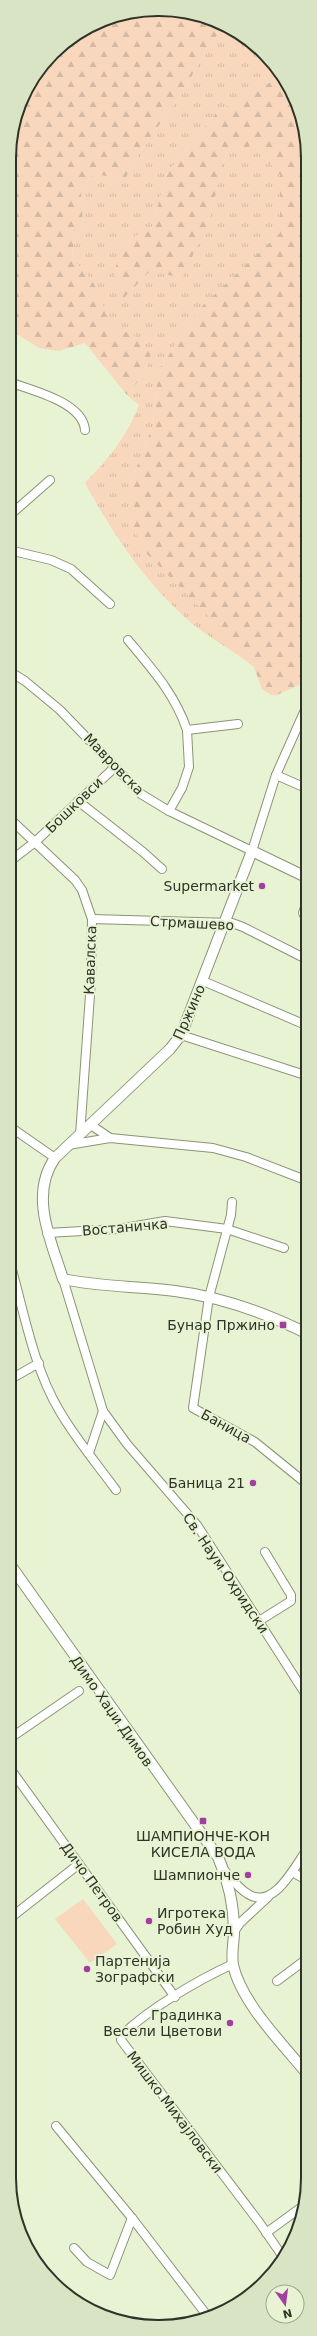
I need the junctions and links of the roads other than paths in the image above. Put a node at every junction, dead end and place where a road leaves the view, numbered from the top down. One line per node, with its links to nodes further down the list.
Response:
1 (16, 385): 2 (street)
2 (85, 430)
3 (50, 480): 4 (street)
4 (16, 510)
5 (16, 552): 6 (street)
6 (110, 604)
7 (128, 640): 11 (street)
8 (16, 675): 12 (street, Мавровска)
9 (301, 719): 13 (street, Пржино)
10 (238, 724): 11 (street)
11 (187, 730): 16 (street)
12 (114, 768): 15 (street, Бошковси); 16 (street, Мавровска)
13 (276, 775): 14 (street); 19 (street, Пржино)
14 (301, 786)
15 (78, 801): 18 (street, Бошковси); 21 (street)
16 (169, 811): 19 (street, Мавровска)
17 (16, 824): 18 (street, Кавалска)
18 (35, 842): 20 (street, Бошковси); 23 (street, Кавалска)
19 (252, 851): 22 (street); 24 (street, Пржино)
20 (16, 857)
21 (162, 869)
22 (301, 875)
23 (92, 919): 24 (street, Стрмашево); 32 (street, Кавалска)
24 (225, 923): 25 (street, Стрмашево); 26 (street, Пржино)
25 (301, 956)
26 (203, 981): 27 (street); 28 (street, Пржино)
27 (301, 1023)
28 (181, 1035): 29 (street); 30 (street, Пржино)
29 (301, 1074)
30 (91, 1125): 32 (street, Пржино); 33 (street)
31 (16, 1131): 35 (street)
32 (80, 1135): 34 (street, Пржино)
33 (110, 1138): 34 (street); 36 (street)
34 (68, 1145): 35 (street, Пржино)
35 (55, 1158): 39 (street, Пржино)
36 (301, 1178)
37 (232, 1202): 38 (street)
38 (227, 1229): 39 (street, Востаничка); 40 (street, Востаничка); 43 (street)
39 (47, 1233): 41 (street, Пржино)
40 (284, 1248)
41 (63, 1279): 43 (street); 47 (street, Св. Наум Охридски)
42 (16, 1283): 45 (street)
43 (210, 1297): 44 (street); 49 (street, Баница)
44 (301, 1331)
45 (39, 1363): 46 (street); 48 (street)
46 (16, 1376)
47 (103, 1411): 48 (street); 53 (street, Св. Наум Охридски)
48 (89, 1453): 50 (street)
49 (301, 1479)
50 (116, 1490)
51 (265, 1552): 53 (street)
52 (16, 1573): 60 (street, Димо Хаџи Димов)
53 (259, 1622): 54 (street, Св. Наум Охридски)
54 (301, 1687)
55 (79, 1691): 56 (street)
56 (16, 1735)
57 (16, 1777): 59 (street, Дичо Петров)
58 (301, 1860): 61 (street)
59 (79, 1864): 64 (street); 69 (street, Дичо Петров)
60 (224, 1870): 63 (street); 65 (street, Димо Хаџи Димов)
61 (294, 1873): 62 (street); 63 (street)
62 (301, 1877)
63 (268, 1897): 65 (street)
64 (16, 1914)
65 (234, 1932): 67 (street, Димо Хаџи Димов)
66 (301, 1963): 68 (street)
67 (233, 1964): 69 (street, Мишко Михајловски); 70 (street)
68 (277, 1981)
69 (175, 1997): 74 (street, Мишко Михајловски)
70 (301, 2066)
71 (56, 2126): 73 (street)
72 (297, 2211): 74 (street)
73 (132, 2218): 75 (street); 77 (street)
74 (266, 2233): 76 (street, Мишко Михајловски)
75 (74, 2248)
76 (280, 2252)
77 (204, 2312)

